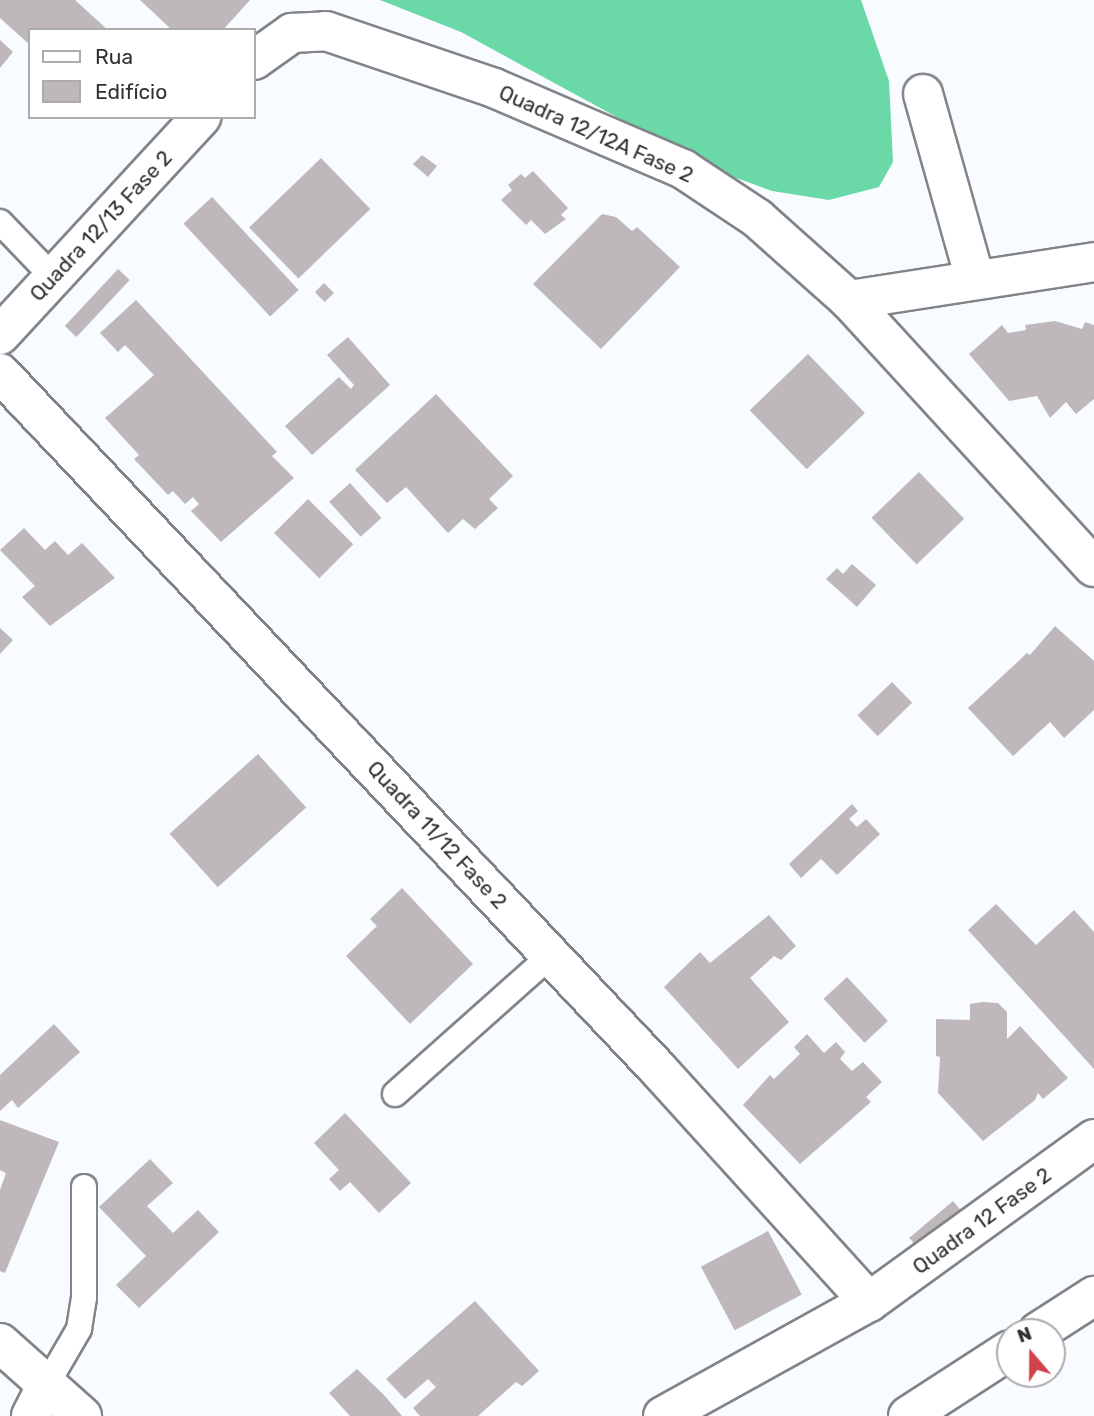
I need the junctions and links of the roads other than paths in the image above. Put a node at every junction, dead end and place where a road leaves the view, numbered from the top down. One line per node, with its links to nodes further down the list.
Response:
1 (256, 59): 8 (street, Quadra 12/12A Fase 2)
2 (923, 94): 7 (street)
3 (199, 119): 6 (street, Quadra 12/13 Fase 2)
4 (0, 222): 6 (lane)
5 (1094, 262): 7 (street)
6 (53, 277): 9 (street, Quadra 12/13 Fase 2)
7 (975, 279): 8 (street)
8 (849, 300): 11 (street, Quadra 12/12A Fase 2)
9 (0, 335)
10 (0, 373): 12 (street, Quadra 11/12 Fase 2)
11 (1094, 566)
12 (551, 955): 13 (lane); 17 (street, Quadra 11/12 Fase 2)
13 (396, 1094)
14 (1094, 1139): 17 (street, Quadra 12 Fase 2)
15 (84, 1187): 21 (lane)
16 (1094, 1296): 18 (street)
17 (869, 1302): 23 (street, Quadra 12 Fase 2)
18 (1060, 1318)
19 (0, 1343): 21 (street)
20 (996, 1359): 24 (street)
21 (39, 1400): 22 (street)
22 (82, 1416)
23 (663, 1416)
24 (908, 1416)

